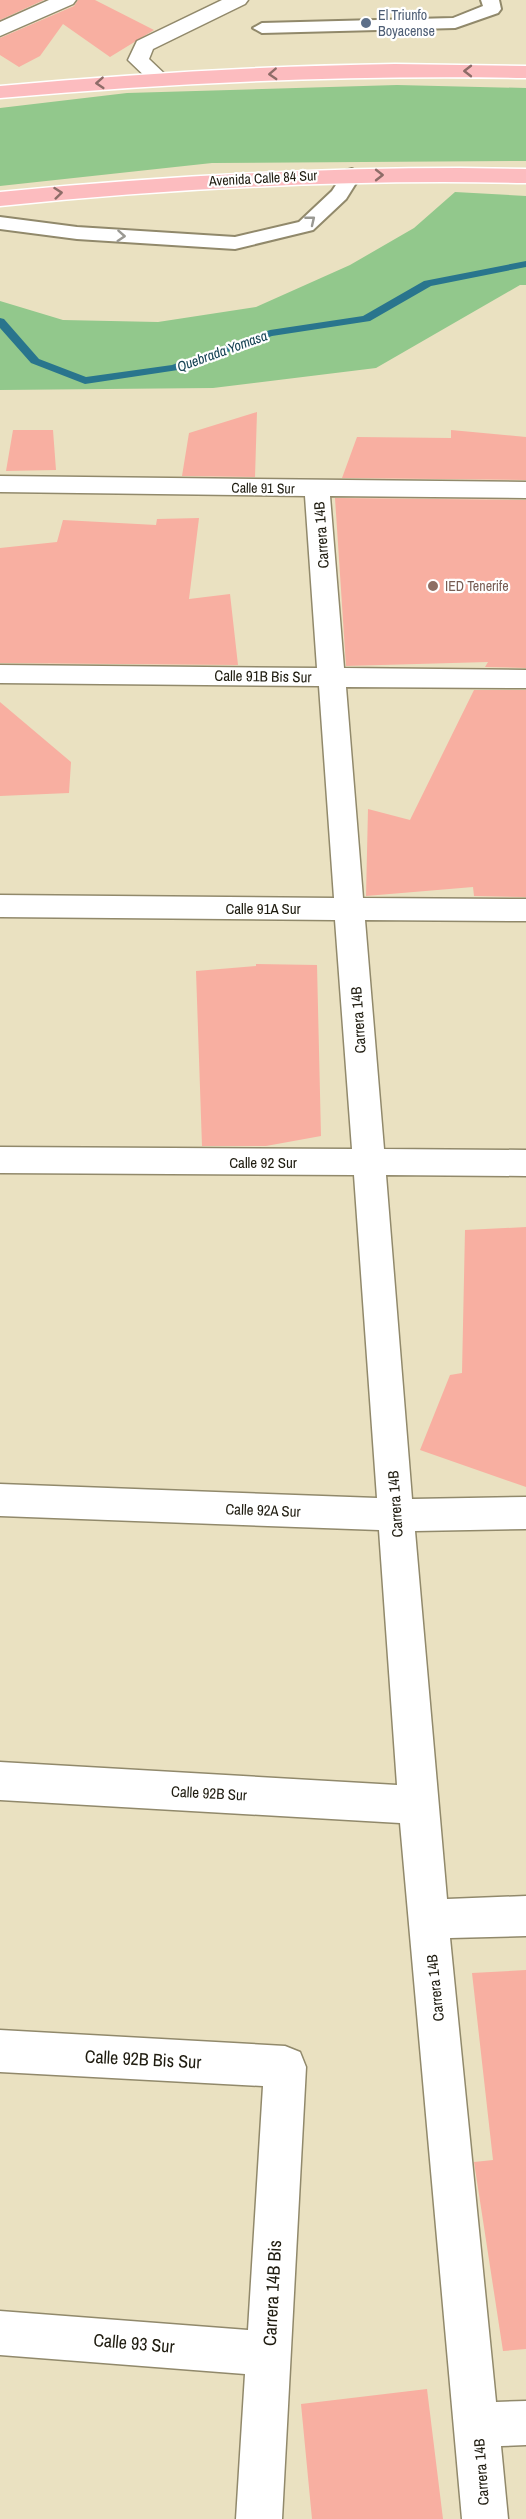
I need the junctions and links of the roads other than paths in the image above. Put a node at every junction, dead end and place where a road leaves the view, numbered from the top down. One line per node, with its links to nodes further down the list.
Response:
1 (66, 0): 5 (street)
2 (238, 0): 7 (street)
3 (490, 0): 4 (lane)
4 (262, 28)
5 (0, 30)
6 (526, 72): 7 (highway, one-way to 7)
7 (159, 79): 8 (highway, one-way to 8)
8 (0, 92)
9 (352, 174): 10 (highway, Avenida Calle 84 Sur, one-way to 10); 11 (highway, Avenida Calle 84 Sur, one-way to 9); 12 (lane, one-way to 9)
10 (526, 176)
11 (0, 199)
12 (0, 223)
13 (0, 484): 14 (street, Calle 91 Sur)
14 (317, 488): 15 (street, Calle 91 Sur); 17 (street, Carrera 14B)
15 (526, 490)
16 (0, 674): 17 (street, Calle 91B Bis Sur)
17 (332, 677): 18 (street, Calle 91B Bis Sur); 20 (street, Carrera 14B)
18 (526, 679)
19 (0, 906): 20 (street, Calle 91A Sur)
20 (350, 909): 21 (street, Calle 91A Sur); 23 (street, Carrera 14B)
21 (526, 910)
22 (0, 1160): 23 (street, Calle 92 Sur)
23 (369, 1162): 24 (street, Calle 92 Sur); 27 (street, Carrera 14B)
24 (526, 1163)
25 (0, 1500): 27 (street, Calle 92A Sur)
26 (526, 1513): 27 (street, Calle 92A Sur)
27 (396, 1515): 29 (street, Carrera 14B)
28 (0, 1781): 29 (street, Calle 92B Sur)
29 (418, 1805): 31 (street, Carrera 14B)
30 (526, 1916): 31 (street)
31 (428, 1919): 37 (street, Carrera 14B)
32 (0, 2051): 33 (street, Calle 92B Bis Sur)
33 (285, 2067): 35 (street, Carrera 14B Bis)
34 (0, 2333): 35 (street, Calle 93 Sur)
35 (269, 2354): 38 (street, Carrera 14B Bis)
36 (526, 2423): 37 (street)
37 (477, 2425): 39 (street, Carrera 14B)
38 (260, 2519)
39 (485, 2519)

